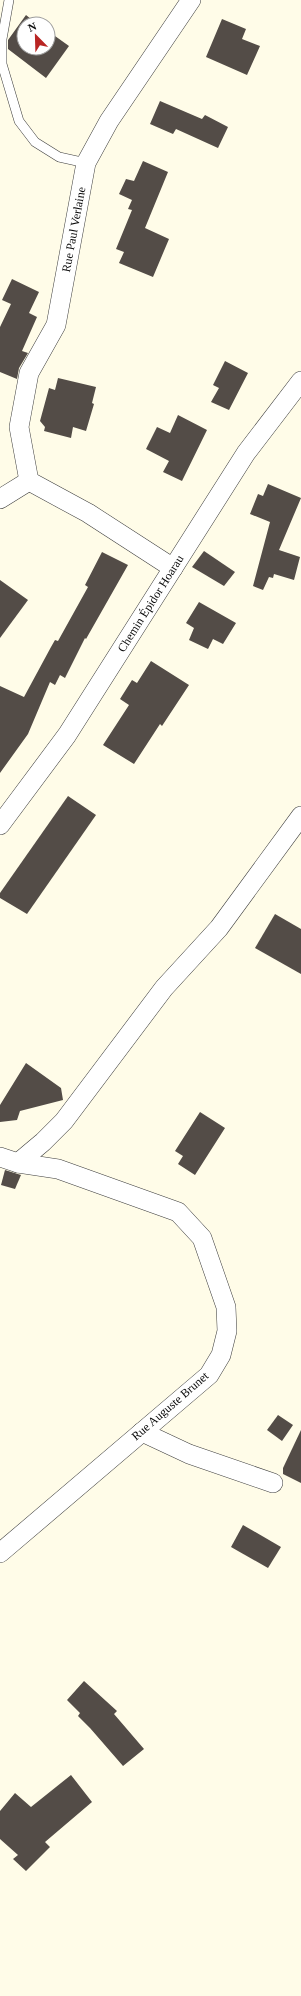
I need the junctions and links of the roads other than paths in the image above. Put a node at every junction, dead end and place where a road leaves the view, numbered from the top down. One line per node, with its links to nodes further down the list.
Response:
1 (9, 0): 3 (lane)
2 (191, 0): 3 (street, Rue Paul Verlaine)
3 (86, 163): 5 (street, Rue Paul Verlaine)
4 (301, 381): 7 (street, Chemin Épidor Hoarau)
5 (29, 481): 6 (street); 7 (street)
6 (0, 499)
7 (173, 568): 9 (street, Chemin Épidor Hoarau)
8 (301, 816): 11 (street)
9 (0, 824)
10 (0, 1157): 11 (street, Rue Auguste Brunet)
11 (18, 1163): 12 (street, Rue Auguste Brunet)
12 (142, 1432): 13 (street); 14 (street, Rue Auguste Brunet)
13 (273, 1483)
14 (0, 1553)

